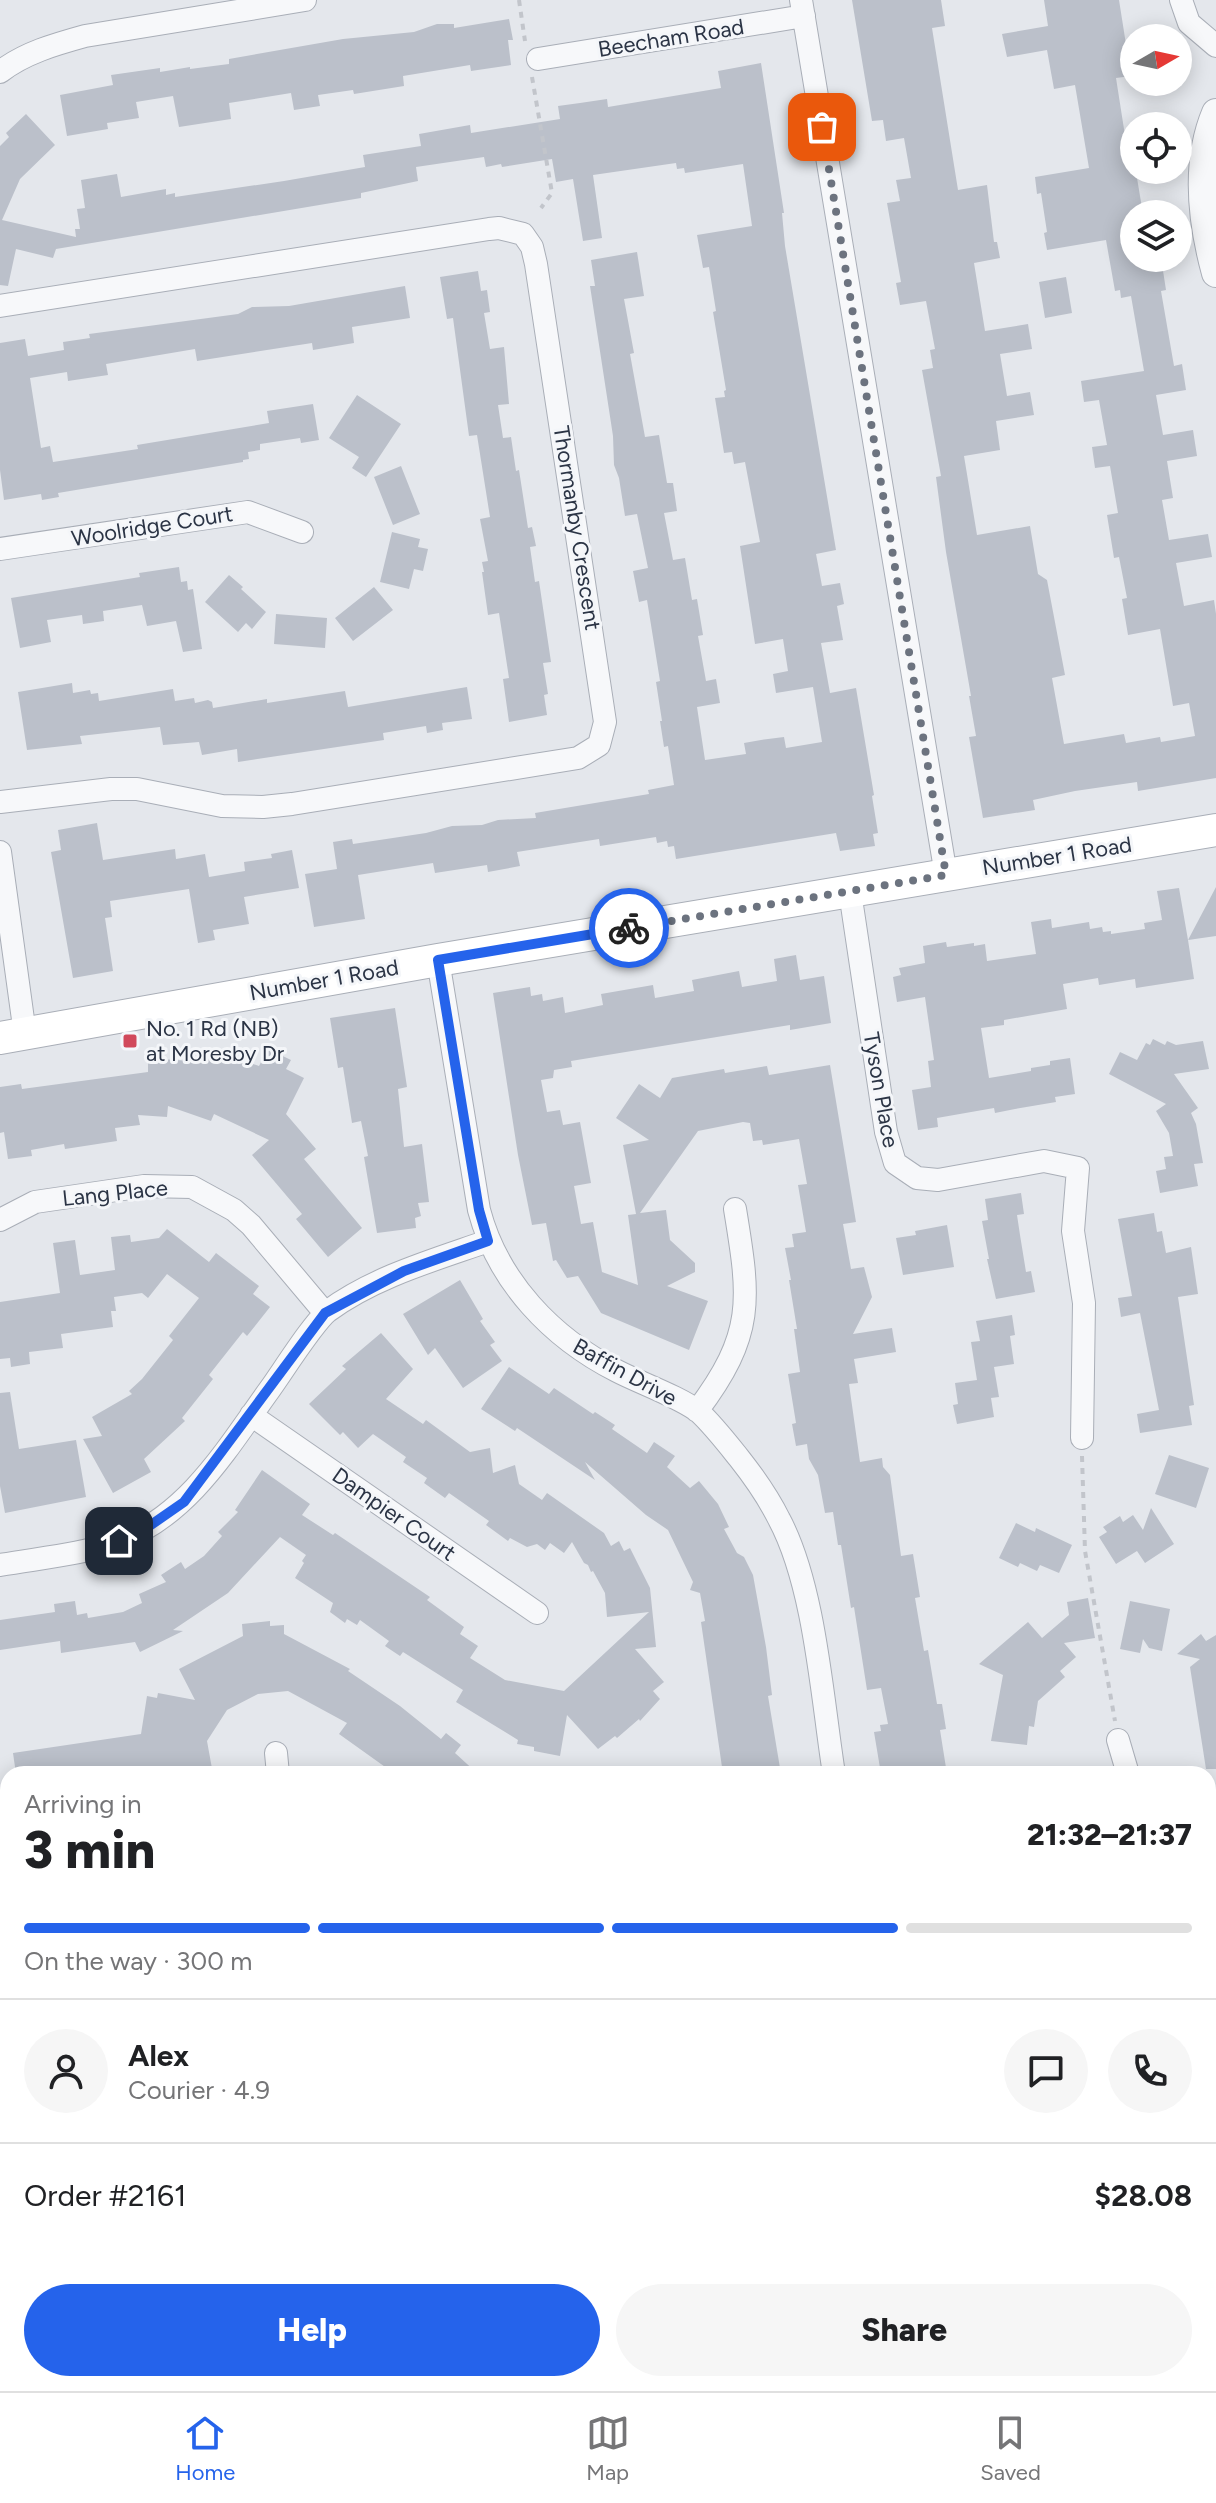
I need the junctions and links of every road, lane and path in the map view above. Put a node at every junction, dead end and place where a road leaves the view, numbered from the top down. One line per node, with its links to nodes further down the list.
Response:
1 (305, 0): 7 (street)
2 (519, 0): 6 (path)
3 (1181, 0): 5 (street)
4 (803, 8): 6 (street, Beecham Road); 17 (street)
5 (1216, 46)
6 (532, 61): 9 (path)
7 (0, 72)
8 (1216, 113): 10 (street)
9 (541, 208)
10 (1216, 273)
11 (0, 306): 14 (street, Thormanby Crescent)
12 (302, 532): 13 (street, Woolridge Court)
13 (0, 549)
14 (0, 802)
15 (1216, 830): 17 (main road, Number 1 Road)
16 (0, 852): 20 (street)
17 (946, 875): 18 (main road, Number 1 Road)
18 (850, 892): 19 (main road, Number 1 Road); 27 (street, Tyson Place)
19 (438, 960): 20 (main road, Number 1 Road); 23 (street, Baffin Drive)
20 (13, 1036)
21 (735, 1209): 25 (street)
22 (0, 1220): 24 (street, Lang Place)
23 (488, 1241): 24 (street); 25 (street, Baffin Drive)
24 (325, 1313): 26 (street)
25 (697, 1411): 31 (street, Baffin Drive)
26 (251, 1415): 28 (street); 29 (street, Dampier Court)
27 (1082, 1438): 30 (path)
28 (0, 1565)
29 (537, 1613)
30 (1118, 1740): 32 (street)
31 (833, 1766)
32 (1126, 1766)

